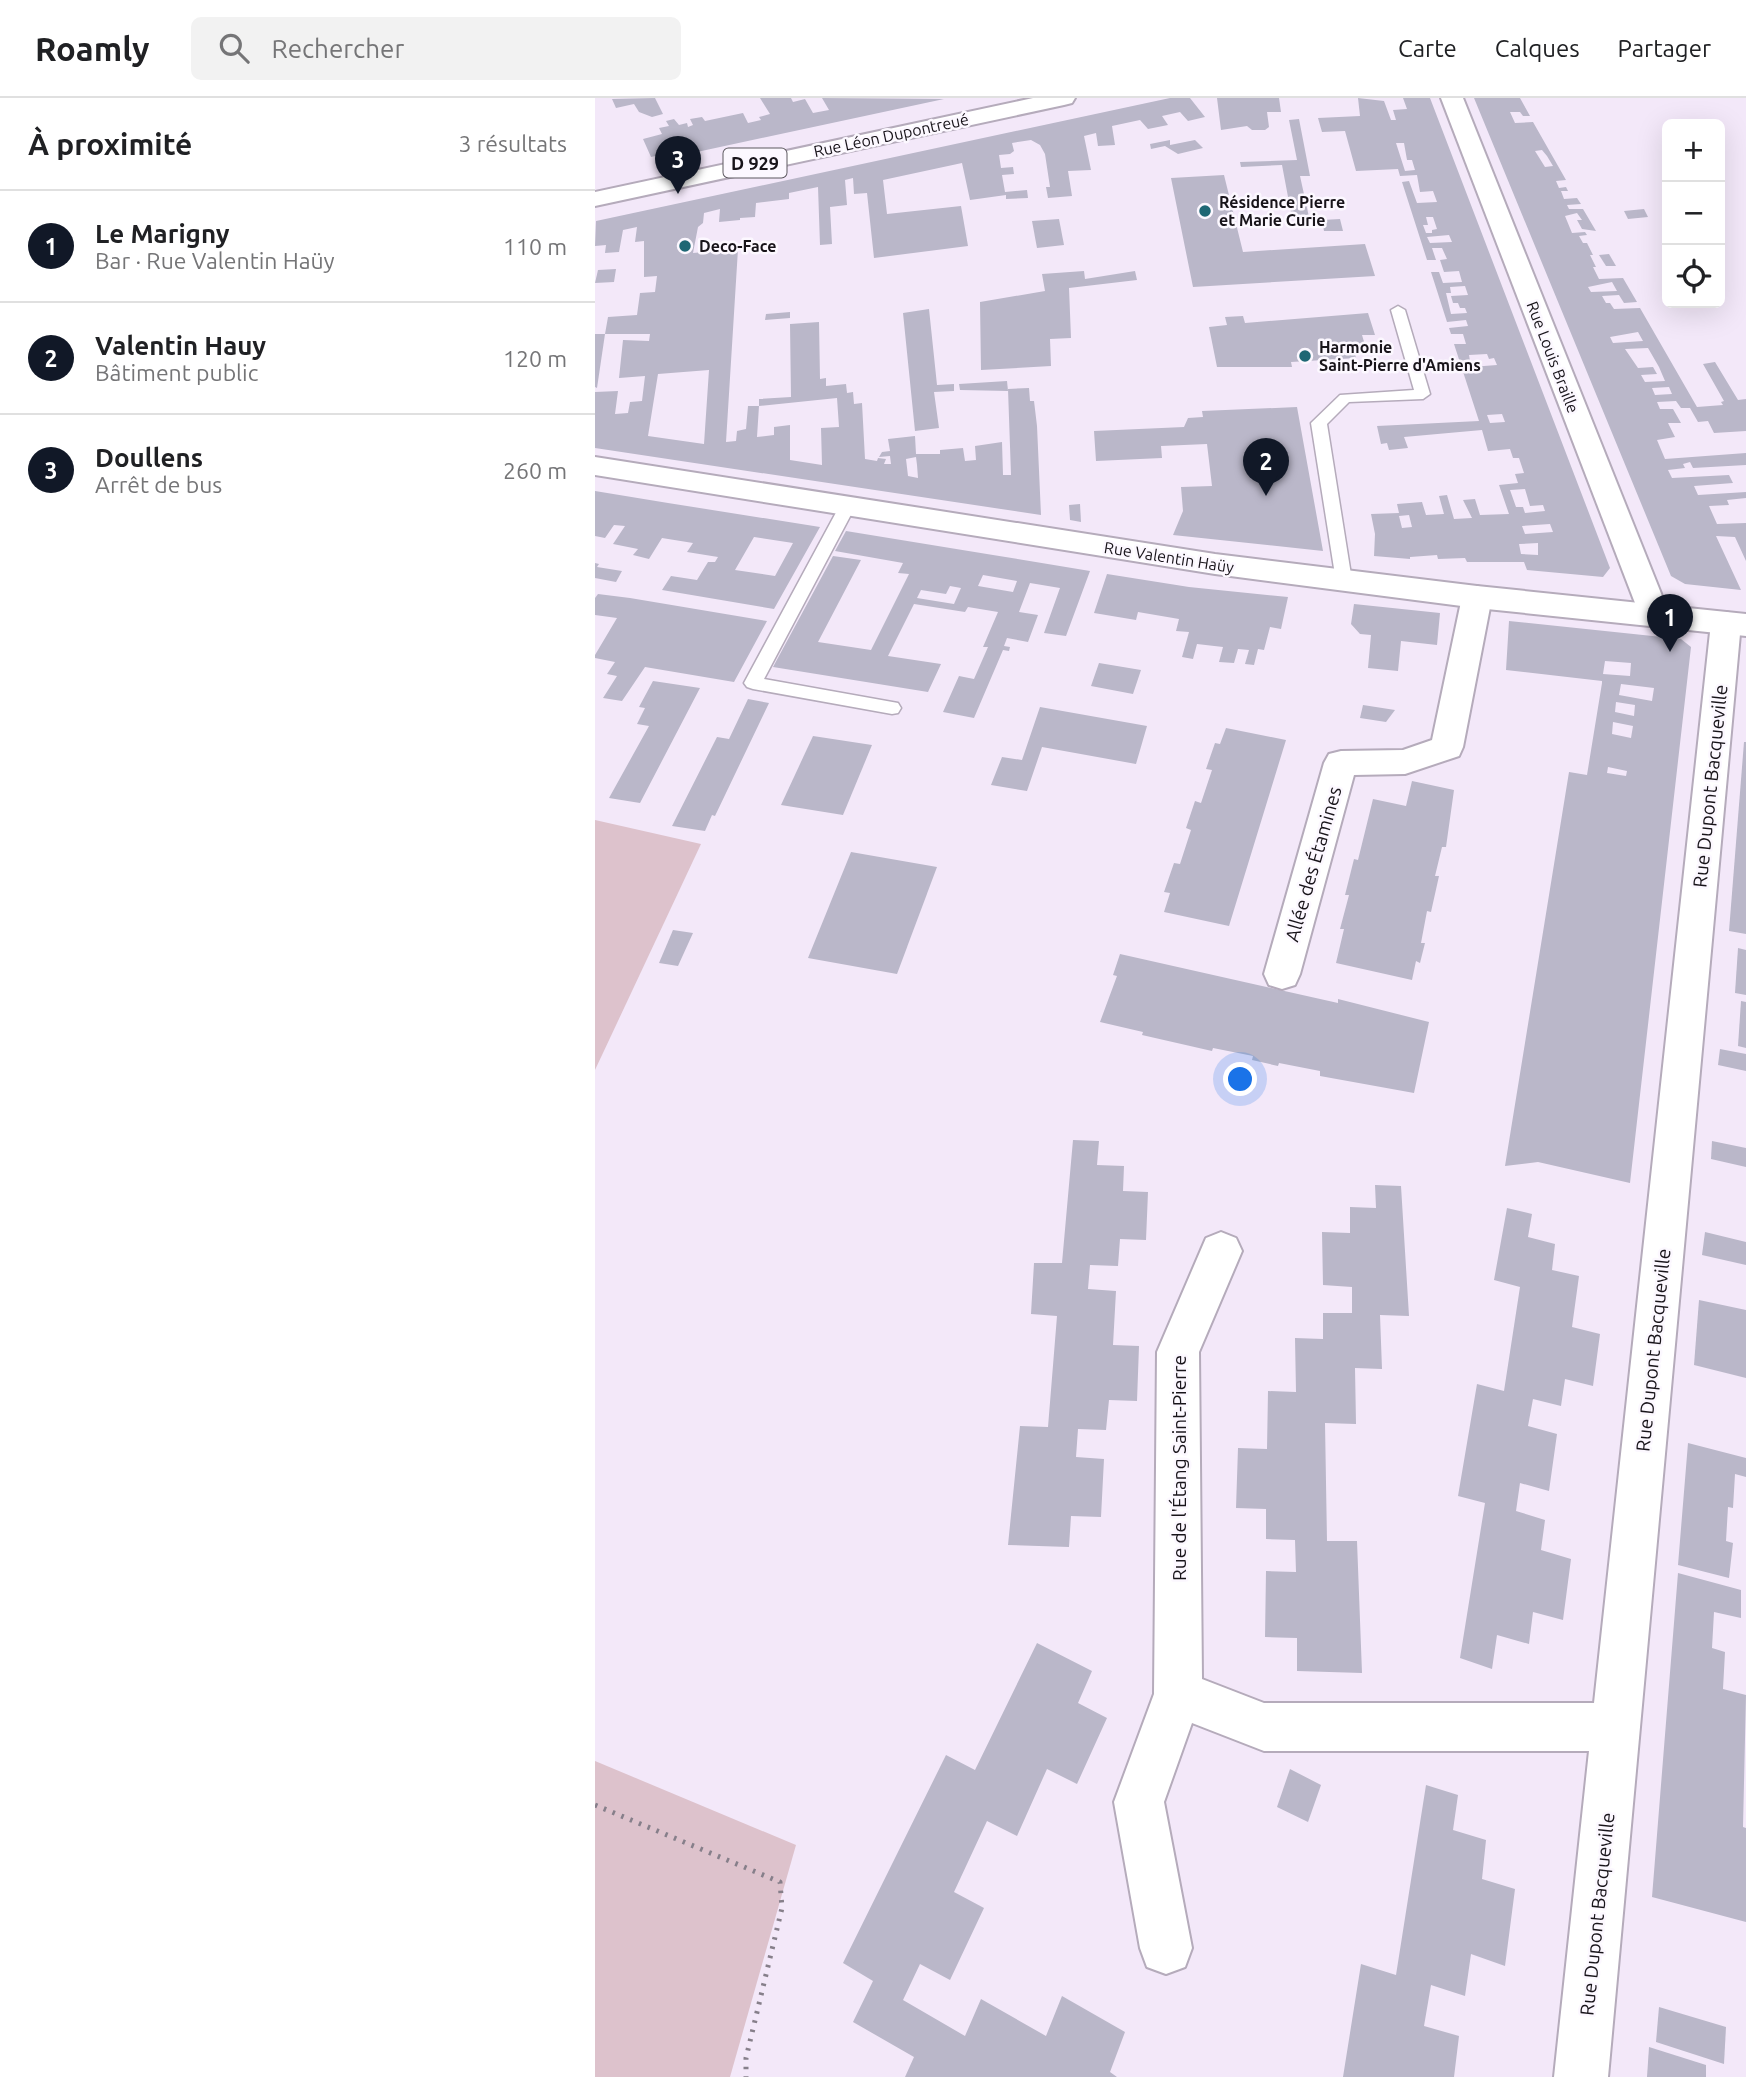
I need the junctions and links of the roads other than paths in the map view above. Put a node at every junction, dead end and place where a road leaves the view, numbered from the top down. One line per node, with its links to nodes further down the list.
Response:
1 (1064, 98): 3 (street, Rue Léon Dupontreué / D 929)
2 (1452, 98): 9 (street, Rue Louis Braille)
3 (595, 199)
4 (1398, 310): 7 (lane)
5 (595, 466): 6 (street, Rue Valentin Haüy)
6 (847, 507): 7 (street, Rue Valentin Haüy); 11 (lane)
7 (1344, 581): 8 (street, Rue Valentin Haüy)
8 (1476, 597): 9 (street, Rue Valentin Haüy); 12 (street, Allée des Étamines)
9 (1655, 616): 10 (street, Rue Valentin Haüy)
10 (1736, 624): 15 (street, Rue Dupont Bacqueville)
11 (892, 708)
12 (1282, 974)
13 (1221, 1251): 14 (street, Rue de l'Étang Saint-Pierre)
14 (1178, 1694): 15 (street); 16 (street, Rue de l'Étang Saint-Pierre)
15 (1615, 1727): 17 (street, Rue Dupont Bacqueville)
16 (1166, 1948)
17 (1581, 2077)

